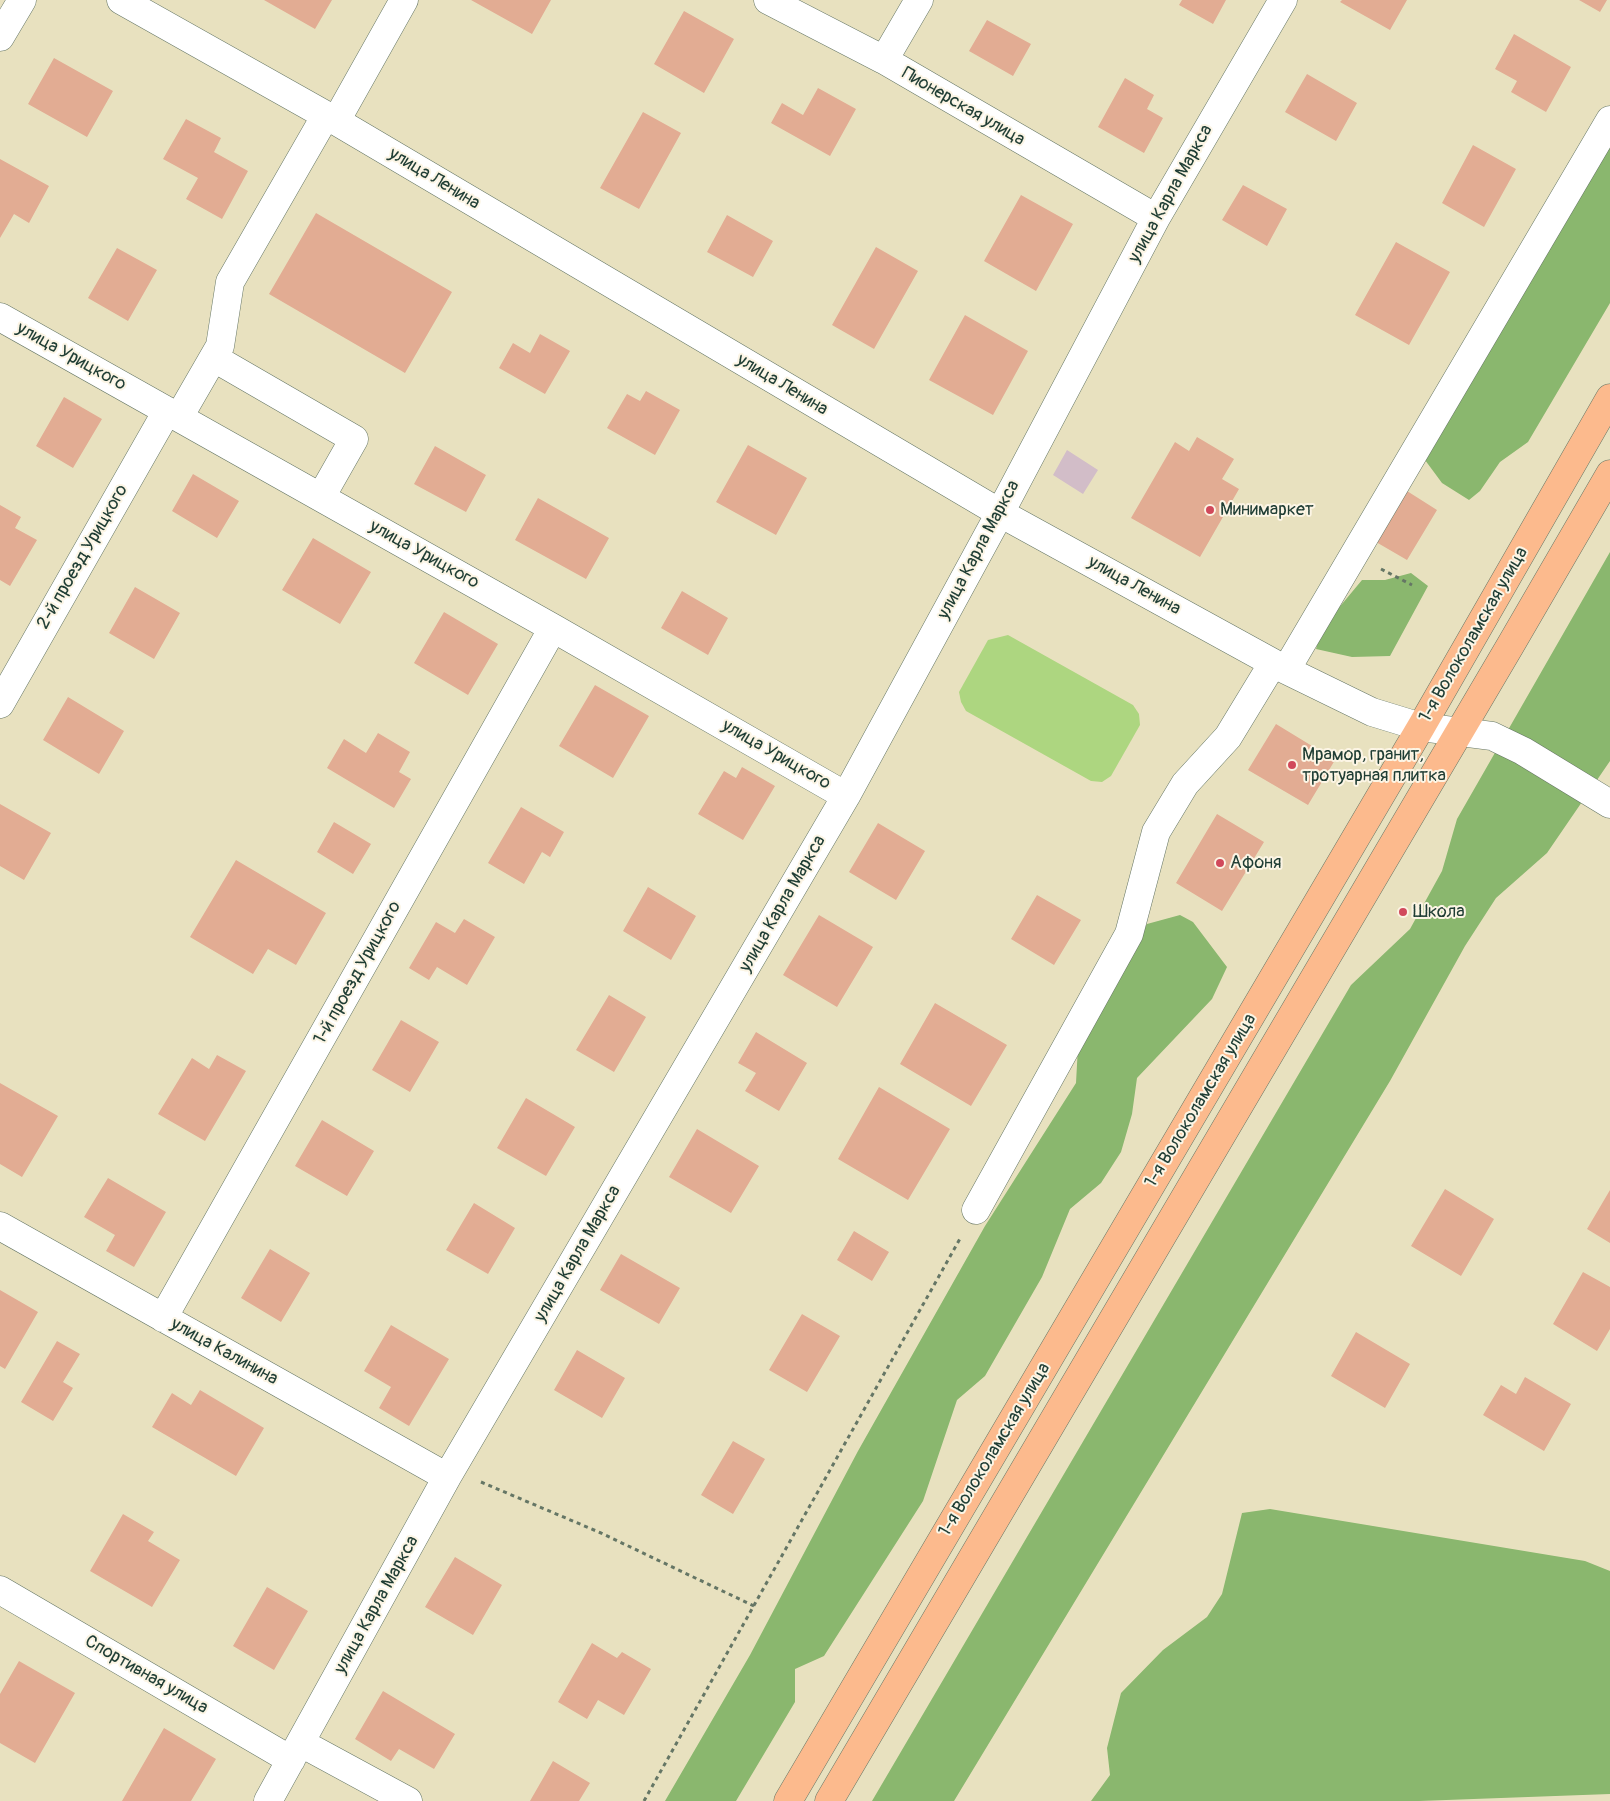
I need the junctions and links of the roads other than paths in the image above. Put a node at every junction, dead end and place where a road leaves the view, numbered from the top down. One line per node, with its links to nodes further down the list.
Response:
1 (22, 0): 7 (street)
2 (121, 0): 9 (street, улица Ленина)
3 (404, 0): 9 (street)
4 (768, 0): 8 (street, Пионерская улица)
5 (919, 0): 8 (street)
6 (1283, 0): 11 (street, улица Карла Маркса)
7 (0, 37)
8 (884, 60): 11 (street, Пионерская улица)
9 (331, 118): 13 (street, 2-й проезд Урицкого); 18 (street, улица Ленина)
10 (1610, 120): 20 (street)
11 (1156, 218): 18 (street, улица Карла Маркса)
12 (0, 317): 15 (street, улица Урицкого)
13 (214, 358): 15 (street, 2-й проезд Урицкого); 17 (street)
14 (1610, 398): 22 (main road, 1-я Волоколамская улица)
15 (173, 414): 17 (street, улица Урицкого); 21 (street, 2-й проезд Урицкого)
16 (1610, 474): 23 (main road, 1-я Волоколамская улица)
17 (321, 497): 19 (street, улица Урицкого)
18 (1000, 513): 20 (street, улица Ленина); 24 (street, улица Карла Маркса)
19 (553, 628): 24 (street, улица Урицкого); 28 (street, 1-й проезд Урицкого)
20 (1280, 666): 22 (street, улица Ленина); 26 (street)
21 (0, 704)
22 (1421, 728): 23 (street, улица Ленина); 34 (main road, 1-я Волоколамская улица)
23 (1460, 731): 25 (street, улица Ленина); 35 (main road, 1-я Волоколамская улица)
24 (846, 796): 29 (street, улица Карла Маркса)
25 (1610, 804)
26 (976, 1210)
27 (0, 1226): 28 (street, улица Калинина)
28 (163, 1318): 29 (street, улица Калинина)
29 (449, 1474): 31 (street, улица Карла Маркса)
30 (2, 1597): 31 (street, Спортивная улица)
31 (296, 1751): 32 (street, улица Карла Маркса); 33 (street, Спортивная улица)
32 (268, 1801)
33 (408, 1801)
34 (788, 1801)
35 (828, 1801)

